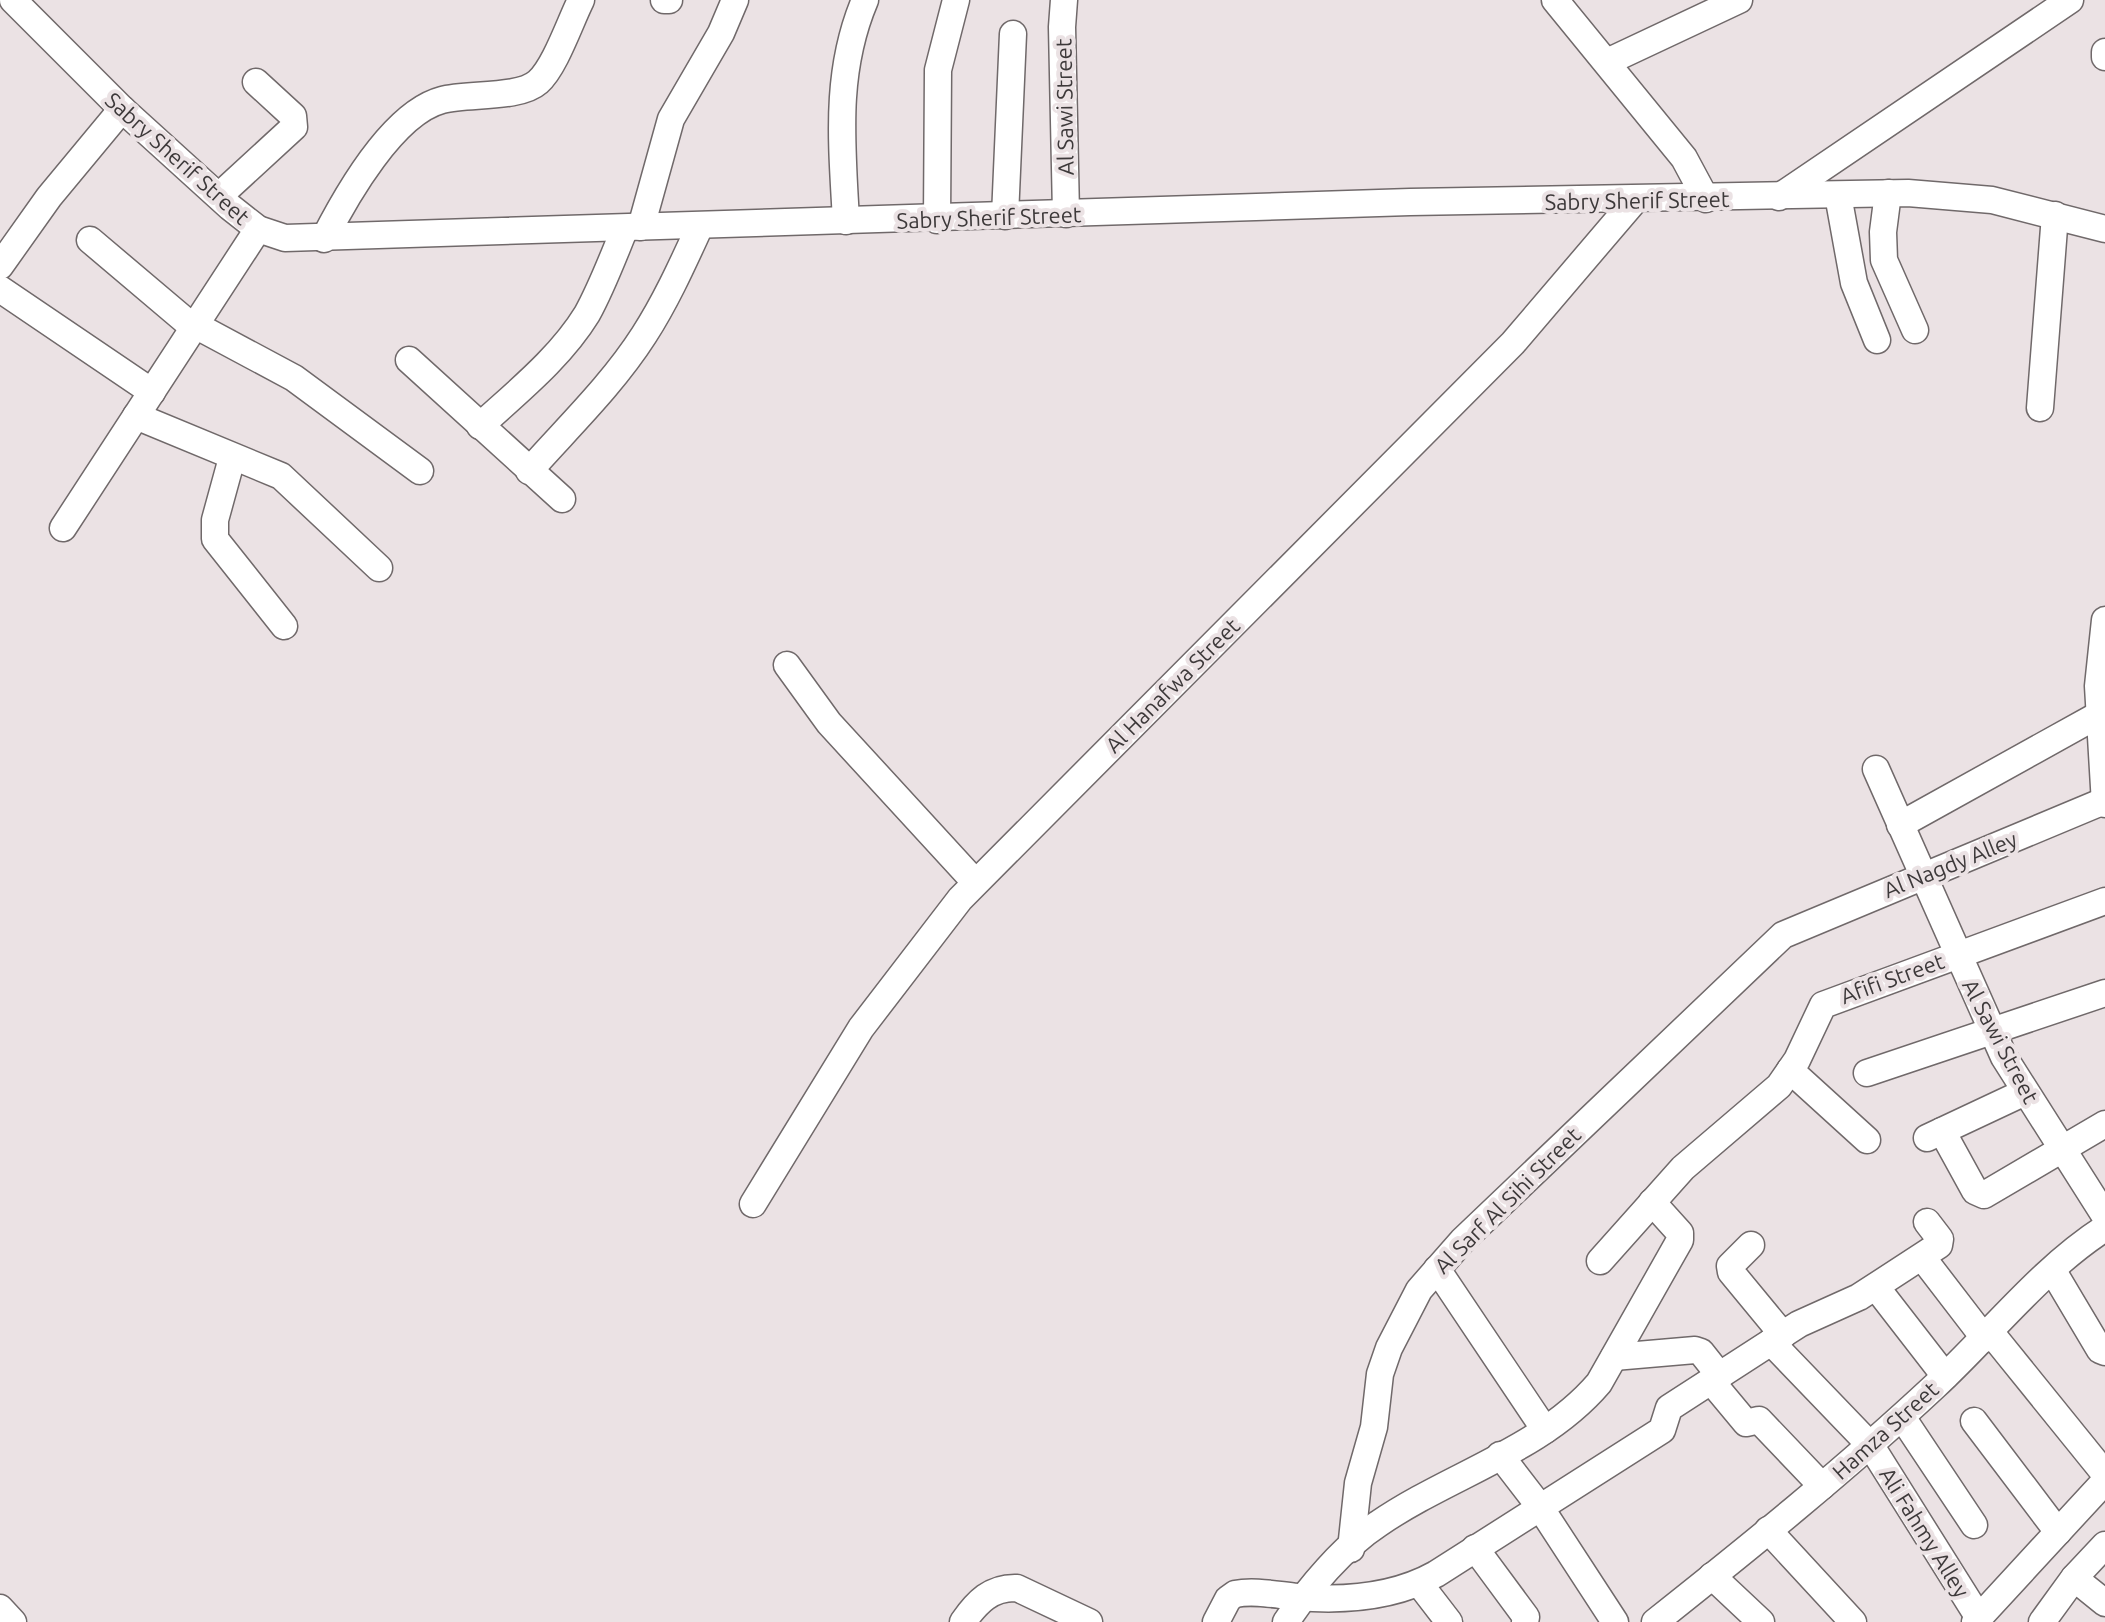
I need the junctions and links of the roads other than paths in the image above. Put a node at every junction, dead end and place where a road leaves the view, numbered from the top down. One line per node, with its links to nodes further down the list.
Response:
1 (13, 0): 13 (street, Sabry Sherif Street)
2 (581, 0): 29 (street)
3 (735, 0): 26 (street)
4 (865, 0): 24 (street)
5 (956, 0): 23 (street)
6 (1064, 0): 20 (street, Al Sawi Street)
7 (1555, 0): 11 (street)
8 (1739, 0): 11 (street)
9 (2070, 0): 17 (street)
10 (1013, 34): 22 (street)
11 (1607, 62): 18 (street)
12 (256, 82): 16 (street)
13 (122, 109): 16 (street, Sabry Sherif Street); 31 (street)
14 (1888, 193): 15 (street, Sabry Sherif Street); 21 (street, Sabry Sherif Street); 34 (street)
15 (1838, 195): 17 (street, Sabry Sherif Street); 35 (street)
16 (219, 196): 27 (street, Sabry Sherif Street)
17 (1779, 197): 18 (street, Sabry Sherif Street)
18 (1706, 199): 19 (street, Sabry Sherif Street)
19 (1635, 200): 20 (street, Sabry Sherif Street); 55 (street, Al Hanafwa Street)
20 (1066, 214): 22 (street, Sabry Sherif Street)
21 (2055, 215): 28 (street, Sabry Sherif Street); 38 (street)
22 (1005, 216): 23 (street, Sabry Sherif Street)
23 (937, 220): 24 (street, Sabry Sherif Street)
24 (846, 221): 25 (street, Sabry Sherif Street)
25 (700, 226): 26 (street, Sabry Sherif Street); 43 (street)
26 (633, 228): 29 (street, Sabry Sherif Street); 40 (street)
27 (258, 229): 29 (street, Sabry Sherif Street); 33 (street)
28 (2105, 229)
29 (324, 239)
30 (90, 240): 33 (street)
31 (0, 266)
32 (0, 289): 37 (street)
33 (195, 326): 37 (street); 42 (street)
34 (1915, 330)
35 (1877, 340)
36 (409, 360): 40 (street)
37 (152, 392): 39 (street)
38 (2040, 408)
39 (136, 416): 41 (street); 45 (street)
40 (480, 426): 43 (street)
41 (232, 458): 46 (street); 48 (street)
42 (420, 471)
43 (529, 471): 44 (street)
44 (562, 499)
45 (63, 528)
46 (379, 568)
47 (2105, 620): 50 (street)
48 (284, 626)
49 (787, 665): 55 (street)
50 (2100, 714): 52 (street); 53 (street)
51 (1876, 769): 53 (street, Al Sawi Street)
52 (2105, 802): 54 (street, Al Nagdy Alley)
53 (1900, 825): 54 (street, Al Sawi Street)
54 (1922, 875): 57 (street, Al Nagdy Alley); 58 (street, Al Sawi Street)
55 (975, 882): 68 (street, Al Hanafwa Street)
56 (2105, 901): 58 (street, Afifi Street)
57 (1795, 927): 75 (street, Al Sarf Al Sihi Street)
58 (1957, 954): 60 (street, Al Sawi Street); 61 (street, Afifi Street)
59 (2105, 993): 60 (street)
60 (1992, 1031): 62 (street); 63 (street, Al Sawi Street)
61 (1790, 1070): 65 (street); 67 (street, Afifi Street)
62 (1867, 1073)
63 (2025, 1092): 66 (street, Al Sawi Street); 66 (street)
64 (2105, 1124): 66 (street)
65 (1867, 1140)
66 (2062, 1149): 69 (street, Al Sawi Street)
67 (1652, 1202): 74 (street, Afifi Street); 81 (street)
68 (753, 1204)
69 (2105, 1216)
70 (1927, 1222): 73 (street)
71 (2105, 1228): 76 (street, Hamza Street)
72 (1751, 1245): 79 (street, Ali Fahmy Alley)
73 (1922, 1257): 77 (street); 78 (street)
74 (1600, 1261)
75 (1437, 1269): 86 (street); 97 (street, Al Sarf Al Sihi Street)
76 (2053, 1271): 78 (street, Hamza Street); 80 (street)
77 (1876, 1287): 79 (street); 82 (street)
78 (1988, 1336): 82 (street, Hamza Street); 89 (street)
79 (1777, 1338): 83 (street); 87 (street, Ali Fahmy Alley)
80 (2105, 1352)
81 (1614, 1357): 83 (street); 86 (street)
82 (1945, 1376): 84 (street, Hamza Street)
83 (1716, 1378): 90 (street); 91 (street)
84 (1902, 1417): 87 (street, Hamza Street); 92 (street)
85 (1974, 1421): 94 (street)
86 (1545, 1430): 88 (street)
87 (1871, 1446): 90 (street, Hamza Street); 106 (street, Ali Fahmy Alley)
88 (1500, 1455): 91 (street); 97 (street)
89 (2104, 1482): 94 (street)
90 (1822, 1486): 93 (street, Hamza Street)
91 (1540, 1507): 96 (street); 114 (street)
92 (1974, 1525)
93 (1768, 1530): 98 (street, Hamza Street); 116 (street)
94 (2058, 1532): 106 (street)
95 (2105, 1545): 99 (street)
96 (1475, 1548): 100 (street); 113 (street)
97 (1351, 1549): 101 (street)
98 (1712, 1576): 107 (street, Hamza Street); 115 (street)
99 (2074, 1578): 102 (street); 117 (street)
100 (1419, 1583): 104 (street); 112 (street)
101 (1302, 1597): 104 (street); 110 (street); 111 (street)
102 (2105, 1603)
103 (0, 1608): 108 (street)
104 (1331, 1610)
105 (971, 1618): 109 (street)
106 (1983, 1619)
107 (1663, 1620)
108 (13, 1622)
109 (1089, 1622)
110 (1216, 1622)
111 (1286, 1622)
112 (1449, 1622)
113 (1525, 1622)
114 (1615, 1622)
115 (1761, 1622)
116 (1853, 1622)
117 (2042, 1622)

